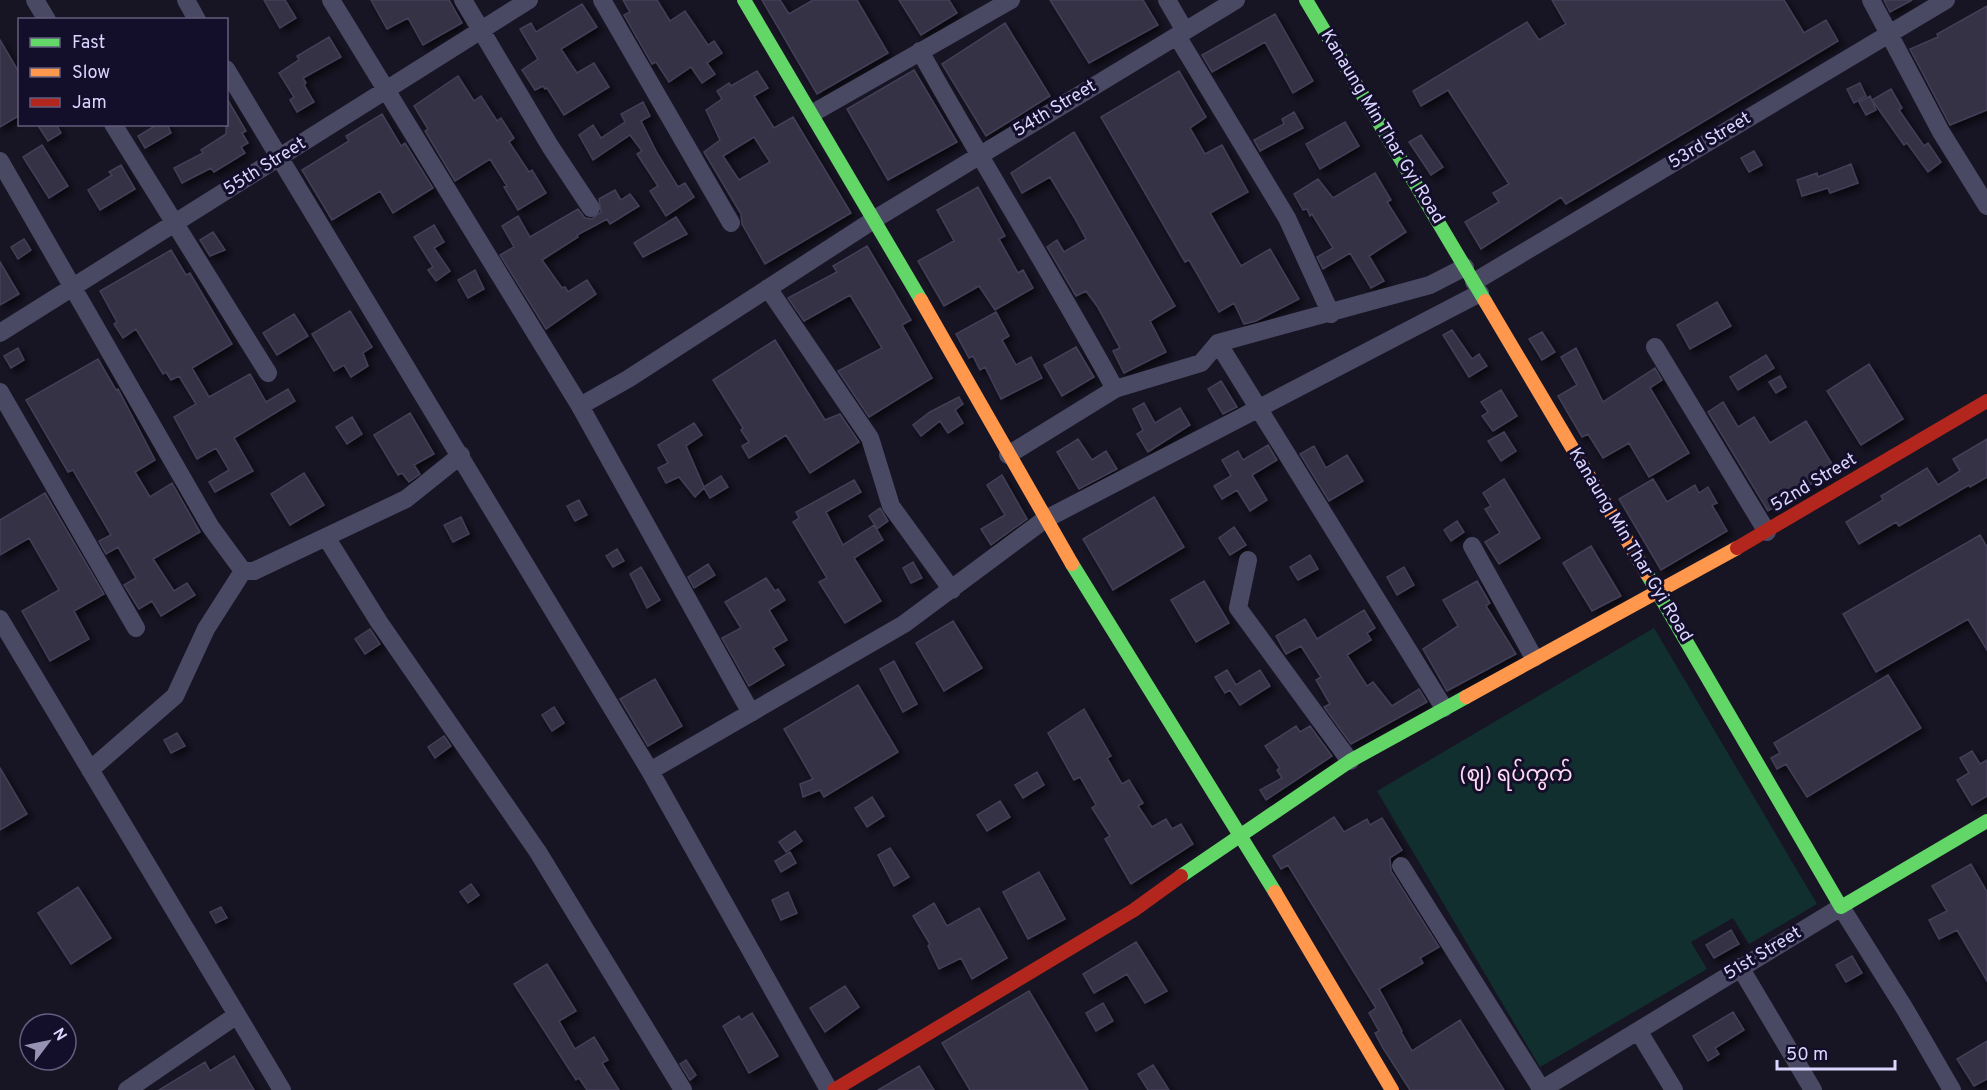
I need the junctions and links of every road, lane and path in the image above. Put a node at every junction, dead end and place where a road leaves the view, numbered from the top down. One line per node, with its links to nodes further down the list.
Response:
1 (35, 0): 14 (street)
2 (186, 0): 15 (street)
3 (331, 0): 21 (street)
4 (464, 0): 16 (street)
5 (529, 0): 16 (street, 55th Street)
6 (602, 0): 31 (street)
7 (744, 0): 22 (street)
8 (1011, 0): 19 (street)
9 (1167, 0): 17 (street)
10 (1236, 0): 17 (street, 54th Street)
11 (1306, 0): 32 (street, Kanaung Min Thar Gyi Road)
12 (1871, 0): 18 (street)
13 (1946, 0): 18 (street, 53rd Street)
14 (46, 18)
15 (196, 18)
16 (481, 30): 21 (street, 55th Street); 28 (street)
17 (1181, 33): 24 (street, 54th Street); 35 (street)
18 (1891, 33): 27 (street); 32 (street, 53rd Street)
19 (920, 51): 22 (street); 24 (street)
20 (228, 72): 25 (street)
21 (388, 91): 25 (street, 55th Street); 43 (street)
22 (813, 113): 29 (street)
23 (114, 126): 30 (street)
24 (978, 156): 29 (street, 54th Street); 40 (street)
25 (279, 158): 30 (street, 55th Street); 45 (street)
26 (0, 161): 33 (street)
27 (1987, 206)
28 (591, 208)
29 (875, 219): 34 (street, 54th Street); 46 (street)
30 (175, 222): 33 (street, 55th Street); 39 (street)
31 (731, 223)
32 (1473, 281): 35 (street); 44 (street); 54 (street, Kanaung Min Thar Gyi Road)
33 (72, 287): 36 (street, 55th Street); 52 (street)
34 (768, 288): 43 (street, 54th Street); 53 (street)
35 (1331, 314): 37 (street)
36 (0, 333)
37 (1218, 344): 40 (street); 44 (street)
38 (1656, 347): 48 (street)
39 (268, 373)
40 (1115, 389): 46 (street)
41 (0, 392): 56 (street)
42 (1987, 400): 48 (street, 52nd Street)
43 (580, 406): 59 (street)
44 (1258, 408): 47 (street); 58 (street)
45 (461, 455): 49 (street); 62 (street)
46 (1008, 455): 47 (street)
47 (1044, 520): 53 (street); 64 (street)
48 (1767, 532): 54 (street, 52nd Street)
49 (326, 537): 52 (street); 72 (street)
50 (1472, 546): 57 (street)
51 (1248, 560): 60 (street)
52 (243, 571): 61 (street)
53 (952, 590): 59 (street)
54 (1657, 591): 57 (street, 52nd Street); 66 (street, Kanaung Min Thar Gyi Road)
55 (0, 619): 61 (street)
56 (136, 628)
57 (1534, 658): 58 (street, 52nd Street)
58 (1443, 708): 60 (street, 52nd Street)
59 (751, 713): 62 (street)
60 (1350, 761): 64 (street, 52nd Street)
61 (90, 770): 68 (street)
62 (650, 771): 73 (street)
63 (1987, 821): 66 (street, 51st Street)
64 (1240, 834): 74 (street, 52nd Street); 75 (street)
65 (1401, 866): 76 (street)
66 (1841, 907): 67 (street, 51st Street); 79 (street, Kanaung Min Thar Gyi Road)
67 (1740, 967): 69 (street, 51st Street); 78 (street)
68 (237, 1015): 70 (street); 71 (street)
69 (1639, 1032): 76 (street, 51st Street); 77 (street)
70 (127, 1090)
71 (282, 1090)
72 (683, 1090)
73 (829, 1090)
74 (834, 1090)
75 (1392, 1090)
76 (1541, 1090)
77 (1674, 1090)
78 (1813, 1090)
79 (1952, 1090)

